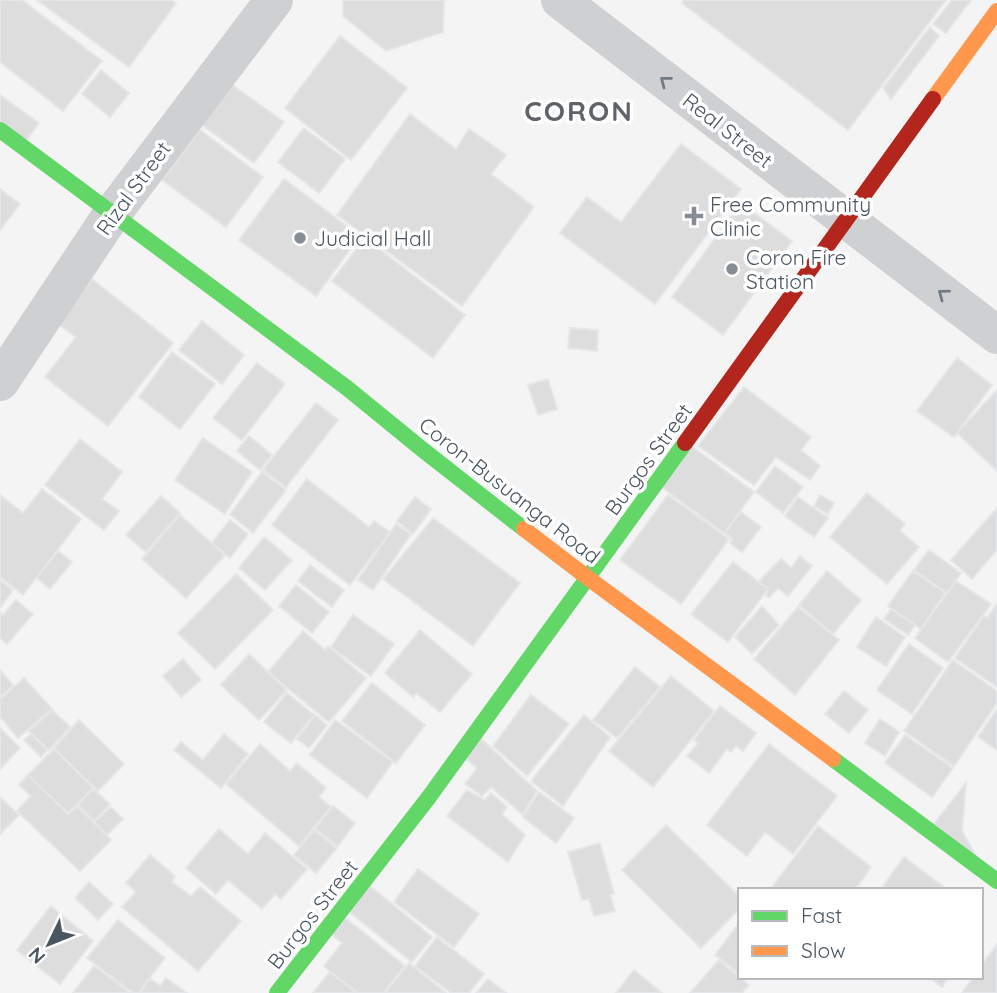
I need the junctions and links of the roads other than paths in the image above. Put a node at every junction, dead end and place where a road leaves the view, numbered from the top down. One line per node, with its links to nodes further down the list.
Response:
1 (274, 0): 5 (street, Rizal Street)
2 (560, 0): 6 (street, Real Street, one-way to 2)
3 (997, 11): 6 (main road, Burgos Street)
4 (0, 130): 5 (main road, Coron-Busuanga Road)
5 (112, 214): 8 (street, Rizal Street); 9 (main road, Coron-Busuanga Road)
6 (845, 220): 7 (street, Real Street, one-way to 6); 9 (main road, Burgos Street)
7 (997, 335)
8 (0, 382)
9 (588, 578): 10 (main road, Coron-Busuanga Road); 11 (main road, Burgos Street)
10 (997, 881)
11 (277, 993)

